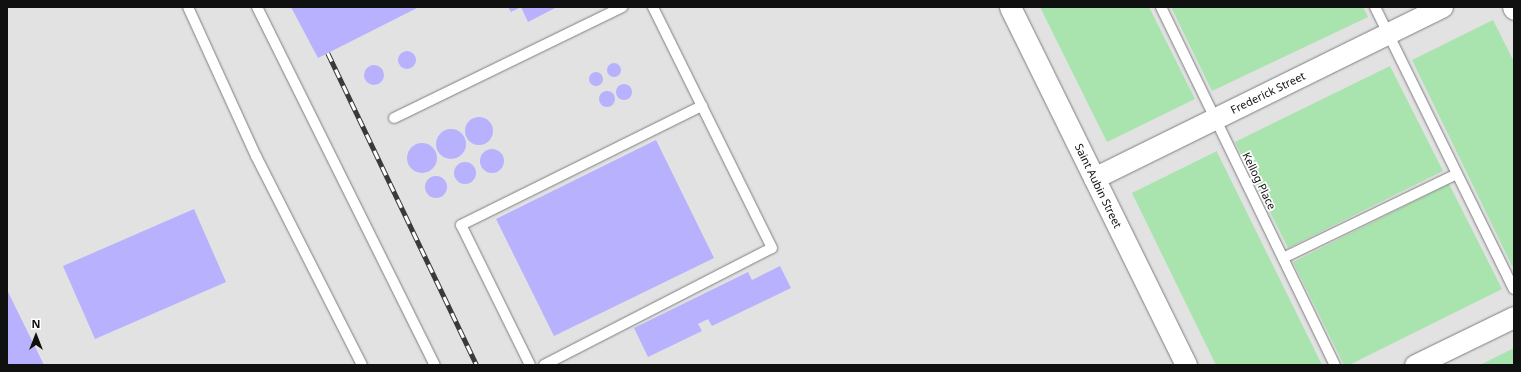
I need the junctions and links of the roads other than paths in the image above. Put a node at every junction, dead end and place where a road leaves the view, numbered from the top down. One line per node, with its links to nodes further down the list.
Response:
1 (188, 7): 18 (lane)
2 (257, 7): 19 (lane)
3 (623, 7): 11 (lane)
4 (653, 7): 10 (lane)
5 (1010, 7): 14 (street, Saint Aubin Street)
6 (1161, 7): 12 (lane, Kellog Place)
7 (1375, 7): 9 (lane)
8 (1442, 7): 9 (street, Frederick Street)
9 (1388, 34): 12 (street, Frederick Street); 13 (lane)
10 (702, 106): 20 (lane); 21 (lane)
11 (394, 118)
12 (1215, 118): 14 (street, Frederick Street); 15 (lane, Kellog Place)
13 (1457, 174): 15 (lane); 16 (lane)
14 (1094, 178): 22 (street, Saint Aubin Street)
15 (1283, 258): 23 (lane, Kellog Place)
16 (1514, 289)
17 (1514, 317): 24 (street)
18 (362, 365)
19 (434, 365)
20 (530, 365)
21 (544, 365)
22 (1186, 365)
23 (1335, 365)
24 (1415, 365)

